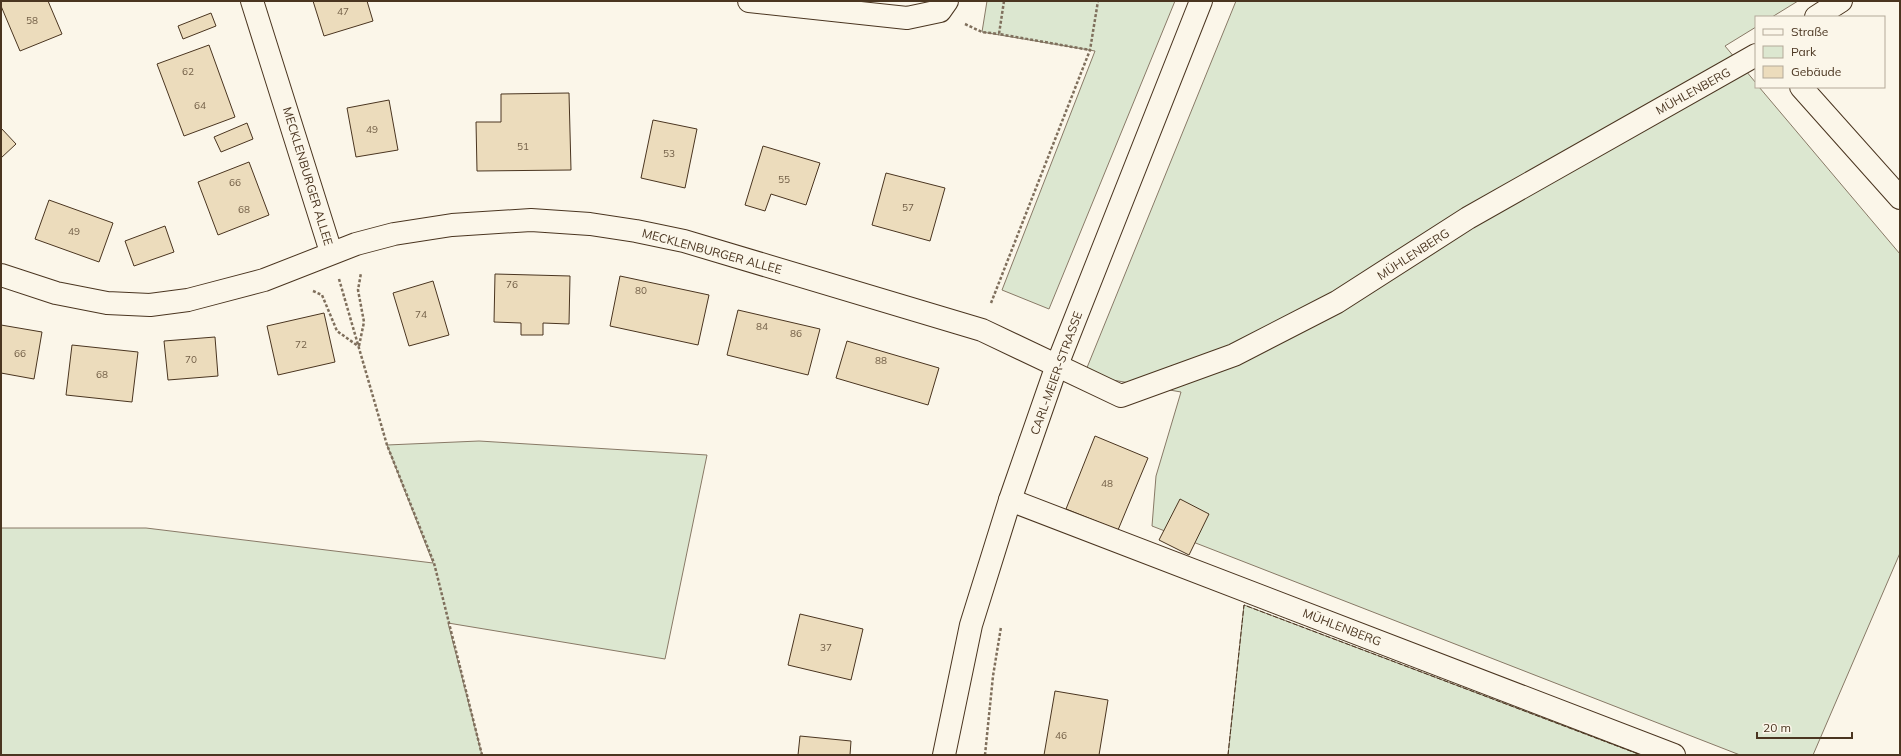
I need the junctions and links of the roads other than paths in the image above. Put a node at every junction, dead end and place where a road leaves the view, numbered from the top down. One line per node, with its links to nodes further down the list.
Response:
1 (252, 1): 10 (street, MECKLENBURGER ALLEE)
2 (749, 1): 3 (street)
3 (947, 1)
4 (1201, 1): 12 (street, CARL-MEIER-STRASSE)
5 (1841, 1): 6 (street)
6 (1818, 16)
7 (1755, 56): 12 (street, MÜHLENBERG)
8 (1802, 88): 9 (street)
9 (1900, 198)
10 (331, 252): 11 (street); 12 (street, MECKLENBURGER ALLEE)
11 (1, 275)
12 (1057, 365): 13 (street, CARL-MEIER-STRASSE)
13 (1010, 500): 14 (street, CARL-MEIER-STRASSE); 15 (street, MÜHLENBERG)
14 (944, 755)
15 (1674, 755)

